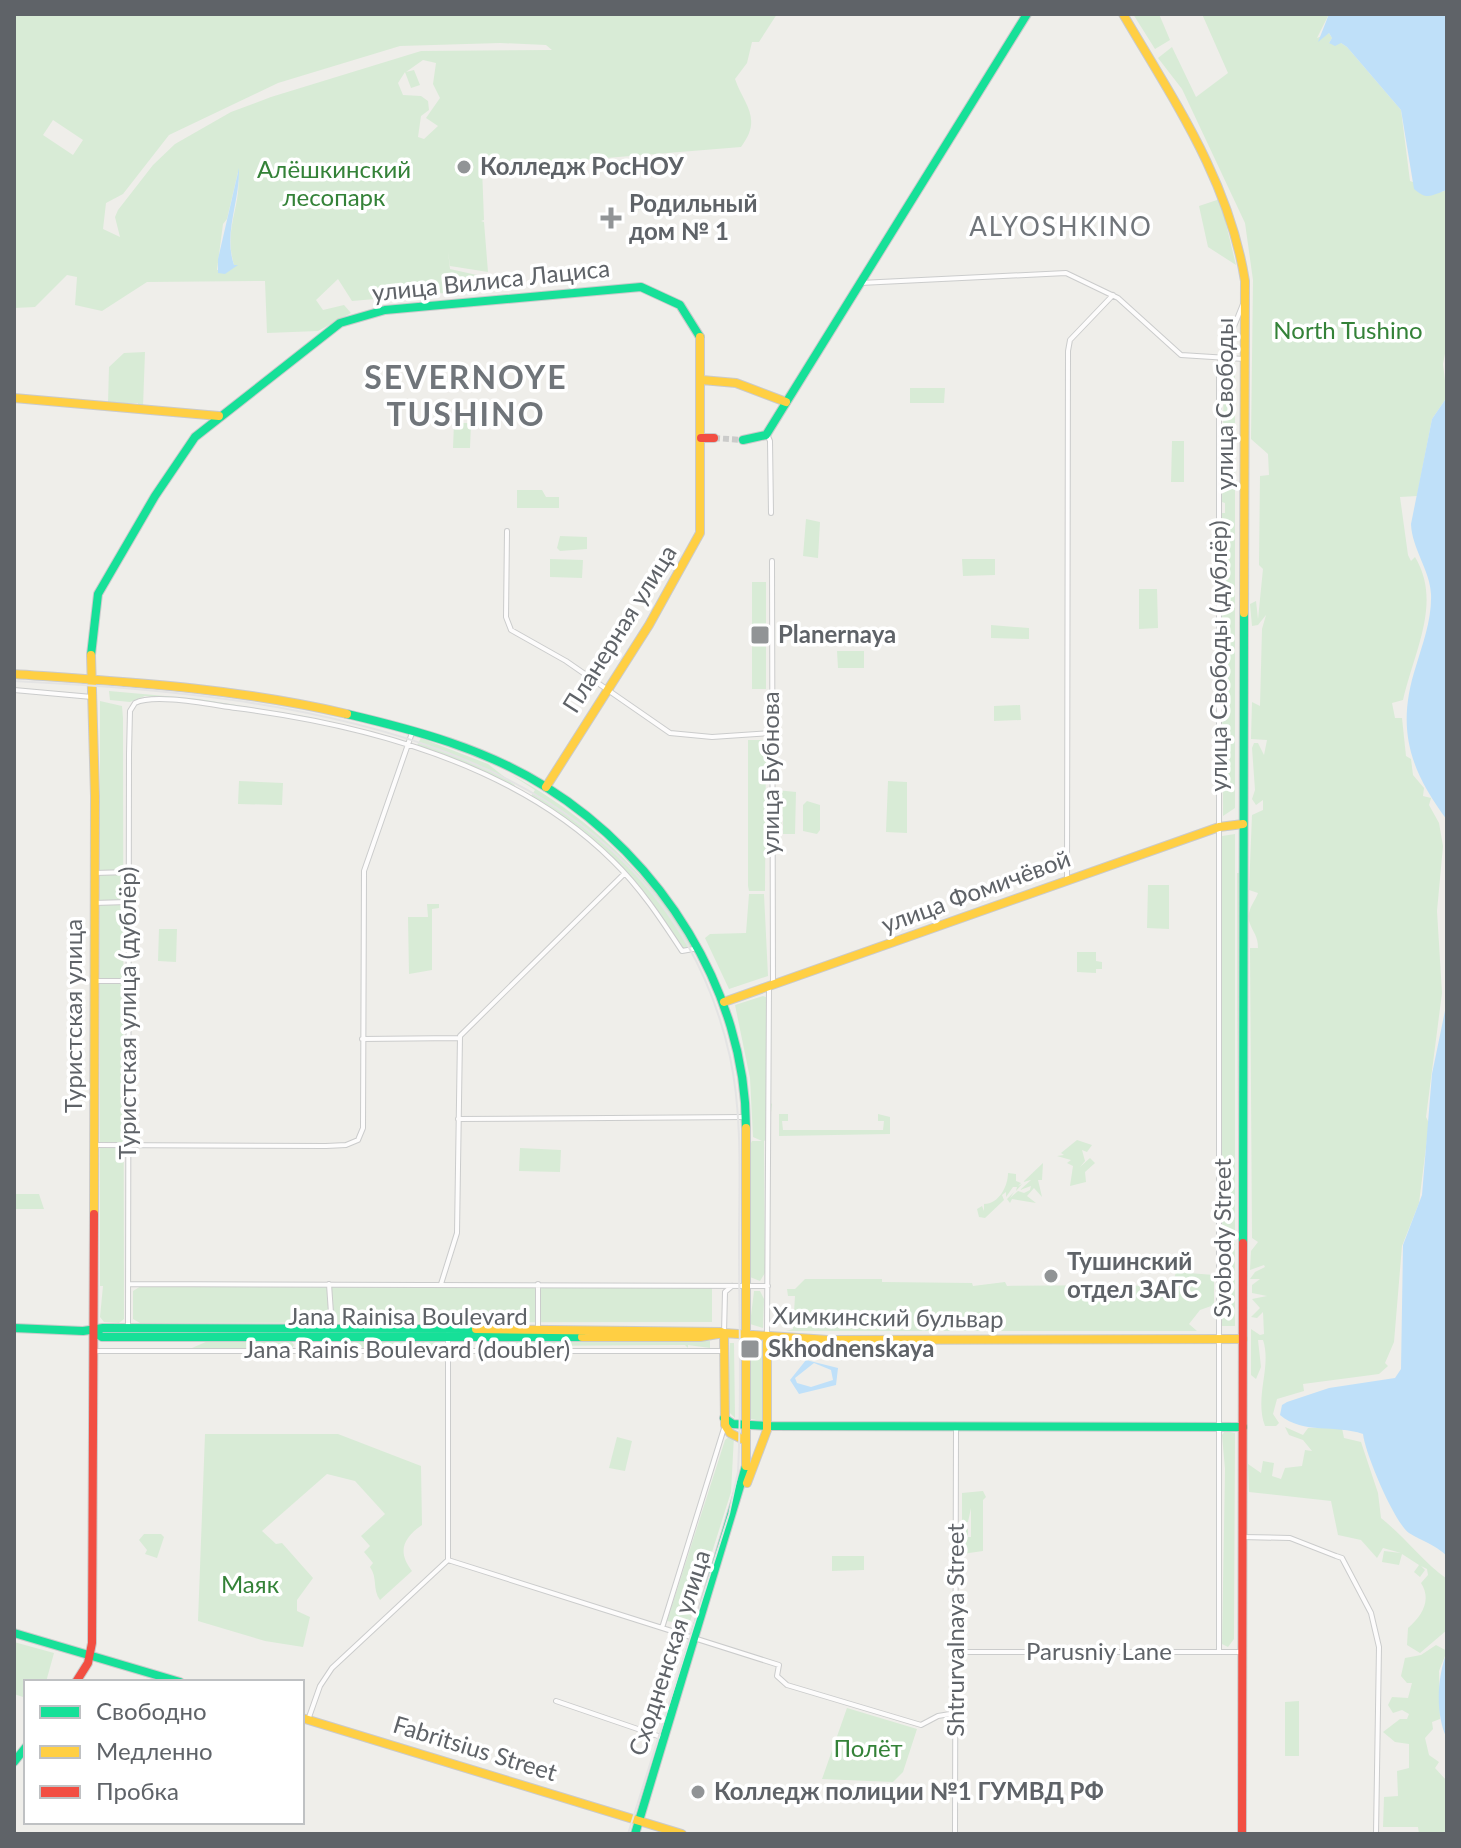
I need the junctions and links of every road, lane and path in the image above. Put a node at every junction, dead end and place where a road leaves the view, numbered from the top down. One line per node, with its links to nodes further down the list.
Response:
1 (1027, 14): 3 (main road)
2 (1123, 14): 5 (main road, улица Свободы)
3 (859, 283): 4 (street); 10 (main road)
4 (1113, 295): 6 (street); 33 (street)
5 (1245, 299): 6 (street, улица Свободы (дублёр)); 7 (main road, улица Свободы)
6 (1220, 359): 7 (street); 29 (street, улица Свободы (дублёр))
7 (1244, 359): 28 (main road, улица Свободы)
8 (702, 380): 10 (main road); 11 (main road, улица Вилиса Лациса); 13 (main road, Планерная улица)
9 (14, 398): 11 (main road)
10 (786, 402): 12 (main road)
11 (219, 416): 20 (main road, Туристская улица)
12 (767, 434): 15 (main road); 16 (street)
13 (701, 438): 14 (main road); 22 (main road, Планерная улица)
14 (714, 438)
15 (743, 440)
16 (771, 513)
17 (507, 531): 22 (street)
18 (772, 561): 25 (street, улица Бубнова)
19 (14, 674): 20 (main road, Сходненская улица)
20 (92, 679): 23 (main road, Туристская улица); 24 (main road, Сходненская улица)
21 (14, 690): 23 (street)
22 (608, 690): 25 (street); 27 (main road, Планерная улица)
23 (95, 697): 31 (main road, Туристская улица)
24 (413, 730): 26 (street); 27 (main road, Сходненская улица)
25 (771, 733): 39 (street, улица Бубнова)
26 (408, 746): 30 (street, Туристская улица (дублёр)); 32 (street); 42 (street)
27 (546, 787): 36 (main road, Сходненская улица)
28 (1243, 824): 29 (main road, улица Фомичёвой); 68 (main road, Svobody Street)
29 (1219, 827): 33 (main road, улица Фомичёвой); 67 (street, Svobody Street)
30 (129, 872): 31 (street); 34 (street, Туристская улица (дублёр))
31 (95, 873): 35 (main road, Туристская улица)
32 (624, 873): 36 (street); 41 (street)
33 (1067, 881): 39 (main road, улица Фомичёвой)
34 (129, 902): 35 (street); 38 (street, Туристская улица (дублёр))
35 (94, 903): 37 (main road, Туристская улица)
36 (699, 948): 40 (main road, Сходненская улица)
37 (94, 981): 38 (street); 45 (main road, Туристская улица)
38 (129, 981): 46 (street, Туристская улица (дублёр))
39 (771, 986): 40 (main road, улица Фомичёвой); 54 (street, улица Бубнова)
40 (724, 1002): 43 (main road, Сходненская улица)
41 (459, 1038): 42 (street); 44 (street)
42 (362, 1039): 46 (street)
43 (746, 1117): 44 (street); 53 (main road, Сходненская улица)
44 (458, 1119): 49 (street)
45 (94, 1145): 46 (street); 60 (main road, Туристская улица)
46 (128, 1146): 47 (street, Туристская улица (дублёр))
47 (128, 1284): 48 (street, Jana Rainisa Boulevard); 57 (street, Туристская улица (дублёр))
48 (329, 1284): 49 (street, Jana Rainisa Boulevard); 58 (street)
49 (441, 1284): 50 (street, Jana Rainisa Boulevard)
50 (538, 1284): 51 (street, Jana Rainisa Boulevard); 59 (street)
51 (713, 1284): 52 (street, Jana Rainisa Boulevard); 55 (street)
52 (734, 1285): 53 (street, Jana Rainisa Boulevard); 55 (street)
53 (746, 1285): 54 (street, Jana Rainisa Boulevard); 63 (main road, Сходненская улица)
54 (768, 1286): 66 (street, улица Бубнова)
55 (724, 1297): 62 (street)
56 (14, 1328): 60 (main road)
57 (128, 1328): 58 (main road); 60 (main road)
58 (332, 1328): 61 (main road)
59 (538, 1328): 61 (main road); 62 (main road)
60 (92, 1331): 64 (main road, Jana Rainisa Boulevard); 71 (main road, Туристская улица)
61 (448, 1332): 62 (main road, Jana Rainisa Boulevard); 65 (main road, Jana Rainisa Boulevard); 72 (street)
62 (724, 1333): 63 (main road, Химкинский бульвар); 73 (main road)
63 (746, 1335): 66 (main road, Химкинский бульвар); 75 (main road, Сходненская улица)
64 (295, 1337): 65 (main road, Jana Rainisa Boulevard); 70 (street)
65 (339, 1337): 69 (street)
66 (767, 1338): 67 (main road, Химкинский бульвар); 76 (main road, Сходненская улица)
67 (1219, 1339): 68 (main road, Химкинский бульвар); 78 (street, Svobody Street)
68 (1243, 1339): 79 (main road, Svobody Street)
69 (339, 1349): 70 (street, Jana Rainis Boulevard (doubler)); 72 (street, Jana Rainis Boulevard (doubler))
70 (295, 1350): 71 (street, Jana Rainis Boulevard (doubler))
71 (91, 1351): 90 (main road, Туристская улица)
72 (449, 1351): 73 (street, Jana Rainis Boulevard (doubler)); 83 (street)
73 (724, 1351): 74 (main road)
74 (724, 1422): 75 (main road); 80 (main road); 84 (street)
75 (746, 1425): 76 (main road); 80 (main road, Сходненская улица)
76 (768, 1426): 77 (main road); 81 (main road, Сходненская улица)
77 (956, 1427): 78 (main road); 87 (street, Shtrurvalnaya Street)
78 (1218, 1427): 79 (main road); 88 (street, Svobody Street)
79 (1243, 1427): 82 (main road, Svobody Street)
80 (746, 1441): 81 (main road, Сходненская улица)
81 (744, 1490): 86 (main road, Сходненская улица)
82 (1242, 1537): 89 (main road, Svobody Street); 102 (street)
83 (448, 1560): 84 (street); 95 (street)
84 (662, 1628): 86 (street)
85 (14, 1633): 90 (main road)
86 (695, 1638): 94 (street); 96 (main road, Сходненская улица)
87 (955, 1652): 88 (street, Parusniy Lane); 94 (street, Shtrurvalnaya Street)
88 (1219, 1652): 89 (street, Parusniy Lane)
89 (1243, 1652): 101 (main road, Svobody Street)
90 (91, 1656): 91 (main road); 92 (main road)
91 (77, 1680)
92 (173, 1680)
93 (556, 1701): 96 (street)
94 (956, 1713): 100 (street, Shtrurvalnaya Street)
95 (305, 1719): 97 (main road, Fabritsius Street)
96 (664, 1738): 97 (main road, Сходненская улица)
97 (639, 1821): 98 (main road, Сходненская улица); 99 (main road, Fabritsius Street)
98 (635, 1834)
99 (682, 1834)
100 (955, 1834)
101 (1242, 1834)
102 (1376, 1834)

